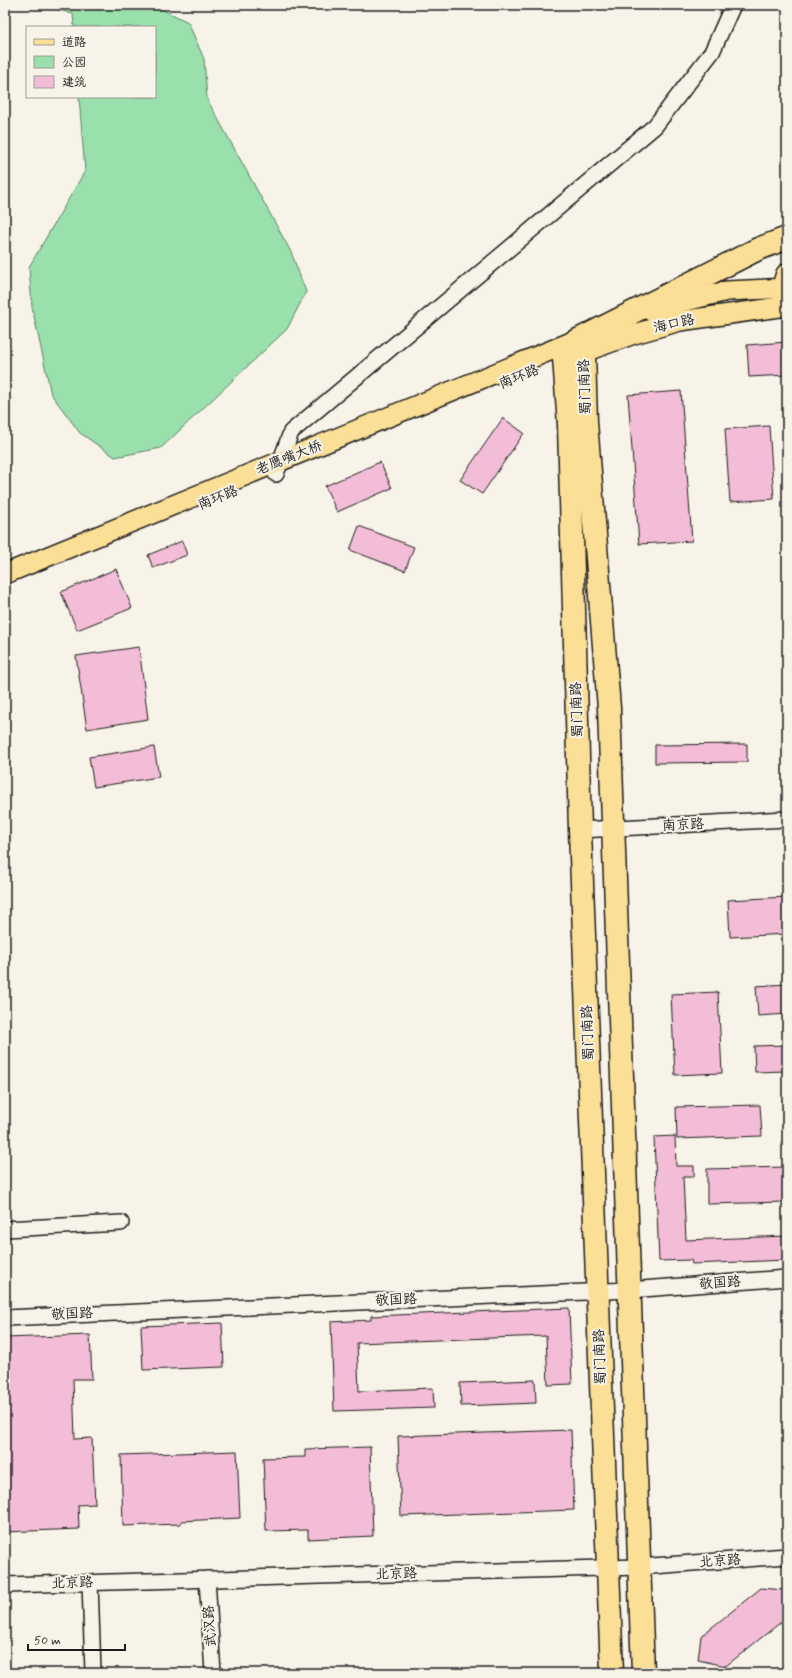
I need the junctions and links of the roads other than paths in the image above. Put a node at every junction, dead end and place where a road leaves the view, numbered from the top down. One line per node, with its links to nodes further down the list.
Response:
1 (733, 5): 5 (street)
2 (787, 238): 4 (highway)
3 (786, 289): 4 (main road, 海口路)
4 (574, 351): 5 (main road, 南环路); 9 (highway, 蜀门南路); 10 (highway, 蜀门南路)
5 (278, 467): 6 (main road, 老鹰嘴大桥); 7 (main road, 南环路)
6 (5, 574)
7 (5, 583)
8 (787, 819): 9 (street, 南京路)
9 (613, 828): 10 (street, 南京路); 14 (highway, 蜀门南路)
10 (580, 830): 15 (highway, 蜀门南路)
11 (121, 1223): 12 (street)
12 (5, 1229)
13 (787, 1278): 14 (street, 敬国路)
14 (629, 1290): 15 (street, 敬国路); 18 (highway, 蜀门南路)
15 (598, 1291): 16 (street, 敬国路); 19 (highway, 蜀门南路)
16 (5, 1318)
17 (787, 1556): 18 (street, 北京路)
18 (639, 1567): 19 (street, 北京路); 26 (highway, 蜀门南路)
19 (608, 1568): 20 (street, 北京路); 25 (highway, 蜀门南路)
20 (207, 1579): 21 (street, 北京路); 24 (street, 武汉路)
21 (90, 1582): 22 (street, 北京路); 23 (street)
22 (5, 1585)
23 (94, 1673)
24 (213, 1673)
25 (612, 1673)
26 (643, 1673)

